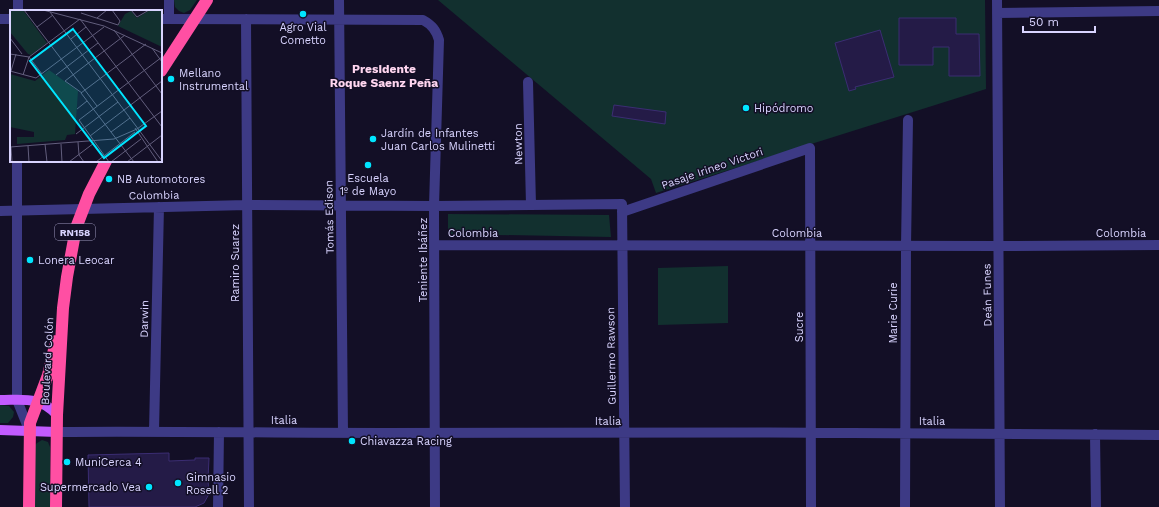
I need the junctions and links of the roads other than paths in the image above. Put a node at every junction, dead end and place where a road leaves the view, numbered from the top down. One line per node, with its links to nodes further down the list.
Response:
1 (169, 0): 7 (street)
2 (208, 0): 8 (highway)
3 (338, 0): 10 (street, Tomás Edison)
4 (997, 0): 6 (street, Deán Funes)
5 (1159, 11): 6 (street)
6 (997, 13): 31 (street, Deán Funes)
7 (165, 19): 8 (street)
8 (195, 19): 9 (street); 11 (highway)
9 (246, 19): 10 (street); 17 (street, Ramiro Suarez)
10 (339, 20): 18 (street, Tomás Edison); 20 (street, Teniente Ibáñez)
11 (162, 69)
12 (528, 82): 19 (street, Newton)
13 (908, 120): 30 (street, Marie Curie)
14 (810, 148): 22 (street, Pasaje Irineo Victori); 28 (street, Sucre)
15 (17, 162): 25 (street)
16 (105, 162): 23 (highway, Boulevard Colón / RN158)
17 (247, 205): 18 (street, Colombia); 21 (street, Colombia); 42 (street, Ramiro Suarez)
18 (340, 205): 20 (street, Colombia); 44 (street, Tomás Edison)
19 (531, 205): 20 (street, Colombia); 22 (street, Colombia)
20 (434, 206): 26 (street, Teniente Ibáñez)
21 (158, 207): 23 (street, Colombia); 39 (street, Darwin)
22 (622, 208): 27 (street, Guillermo Rawson)
23 (83, 209): 25 (street, Colombia); 32 (highway, Boulevard Colón / RN158)
24 (0, 211): 25 (street, Colombia)
25 (17, 211): 34 (street)
26 (435, 245): 27 (street, Colombia); 45 (street, Teniente Ibáñez)
27 (622, 245): 28 (street, Colombia); 46 (street, Guillermo Rawson)
28 (811, 245): 30 (street, Colombia); 43 (street, Sucre)
29 (1159, 245): 31 (street, Colombia)
30 (906, 246): 31 (street, Colombia); 47 (street, Marie Curie)
31 (998, 246): 48 (street, Deán Funes)
32 (63, 308): 35 (highway, Boulevard Colón / RN158); 36 (highway, Boulevard Colón / RN158)
33 (0, 400): 34 (main road)
34 (17, 400): 35 (main road); 38 (street)
35 (38, 401): 36 (main road); 38 (highway, Boulevard Colón / RN158)
36 (57, 415): 40 (highway, RN158)
37 (0, 430): 38 (main road)
38 (29, 430): 40 (main road); 51 (highway, RN158)
39 (154, 431): 40 (street, Italia); 41 (street, Italia)
40 (57, 432): 52 (highway, RN158)
41 (219, 432): 42 (street, Italia); 53 (street)
42 (248, 432): 44 (street, Italia); 54 (street, Ramiro Suarez)
43 (811, 432): 46 (street, Italia); 47 (street, Italia); 57 (street, Sucre)
44 (342, 433): 45 (street, Italia)
45 (435, 433): 46 (street, Italia); 55 (street, Teniente Ibáñez)
46 (624, 433): 56 (street, Guillermo Rawson)
47 (905, 433): 48 (street, Italia); 58 (street, Marie Curie)
48 (1000, 433): 49 (street, Italia); 59 (street, Deán Funes)
49 (1095, 434): 50 (street, Italia); 60 (street)
50 (1159, 435)
51 (29, 507)
52 (56, 507)
53 (218, 507)
54 (249, 507)
55 (435, 507)
56 (625, 507)
57 (811, 507)
58 (905, 507)
59 (1000, 507)
60 (1096, 507)

